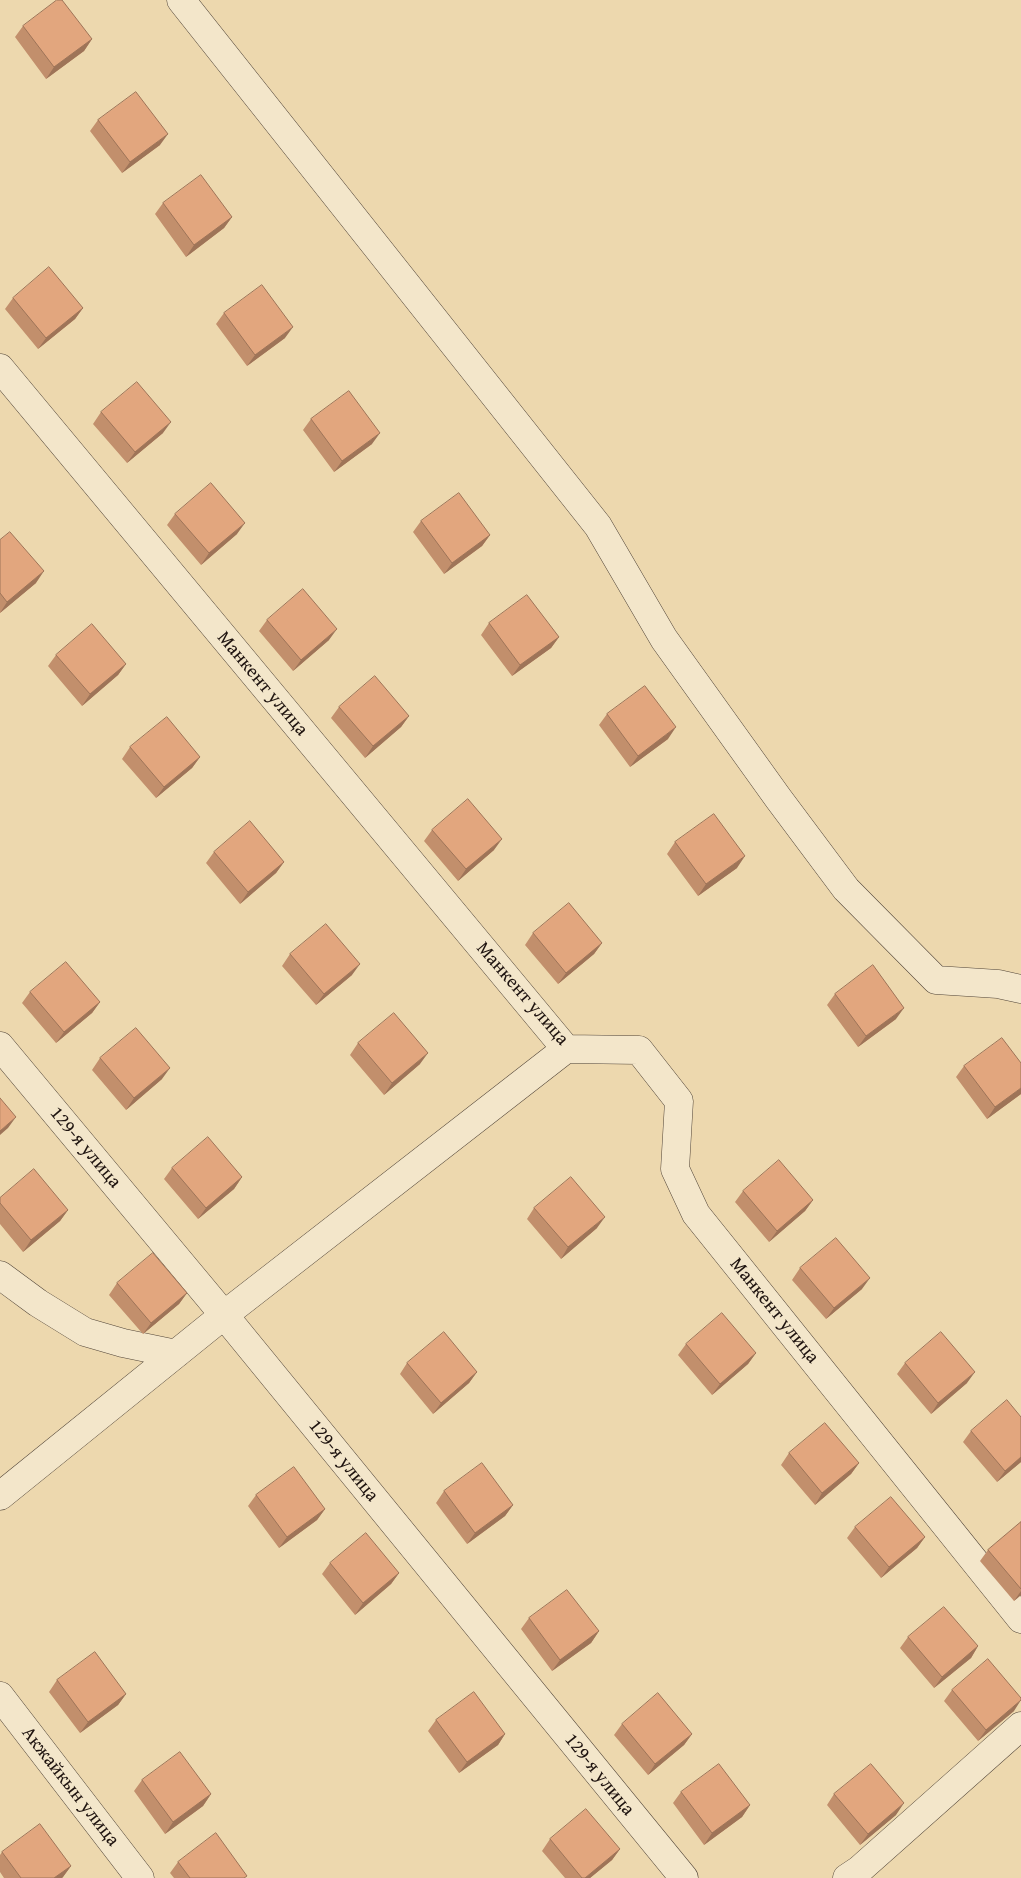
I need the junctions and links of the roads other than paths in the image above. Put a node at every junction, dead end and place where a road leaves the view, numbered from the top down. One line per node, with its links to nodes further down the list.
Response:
1 (182, 0): 3 (street)
2 (0, 368): 5 (street, Манкент улица)
3 (1021, 989)
4 (0, 1046): 7 (street, 129-я улица)
5 (566, 1049): 7 (street); 10 (street, Манкент улица)
6 (0, 1275): 8 (street)
7 (224, 1315): 8 (street); 14 (street, 129-я улица)
8 (176, 1354): 9 (street)
9 (0, 1496)
10 (1021, 1619)
11 (0, 1696): 13 (street, Акжайкын улица)
12 (1021, 1726): 15 (street)
13 (140, 1878)
14 (684, 1878)
15 (847, 1878)

